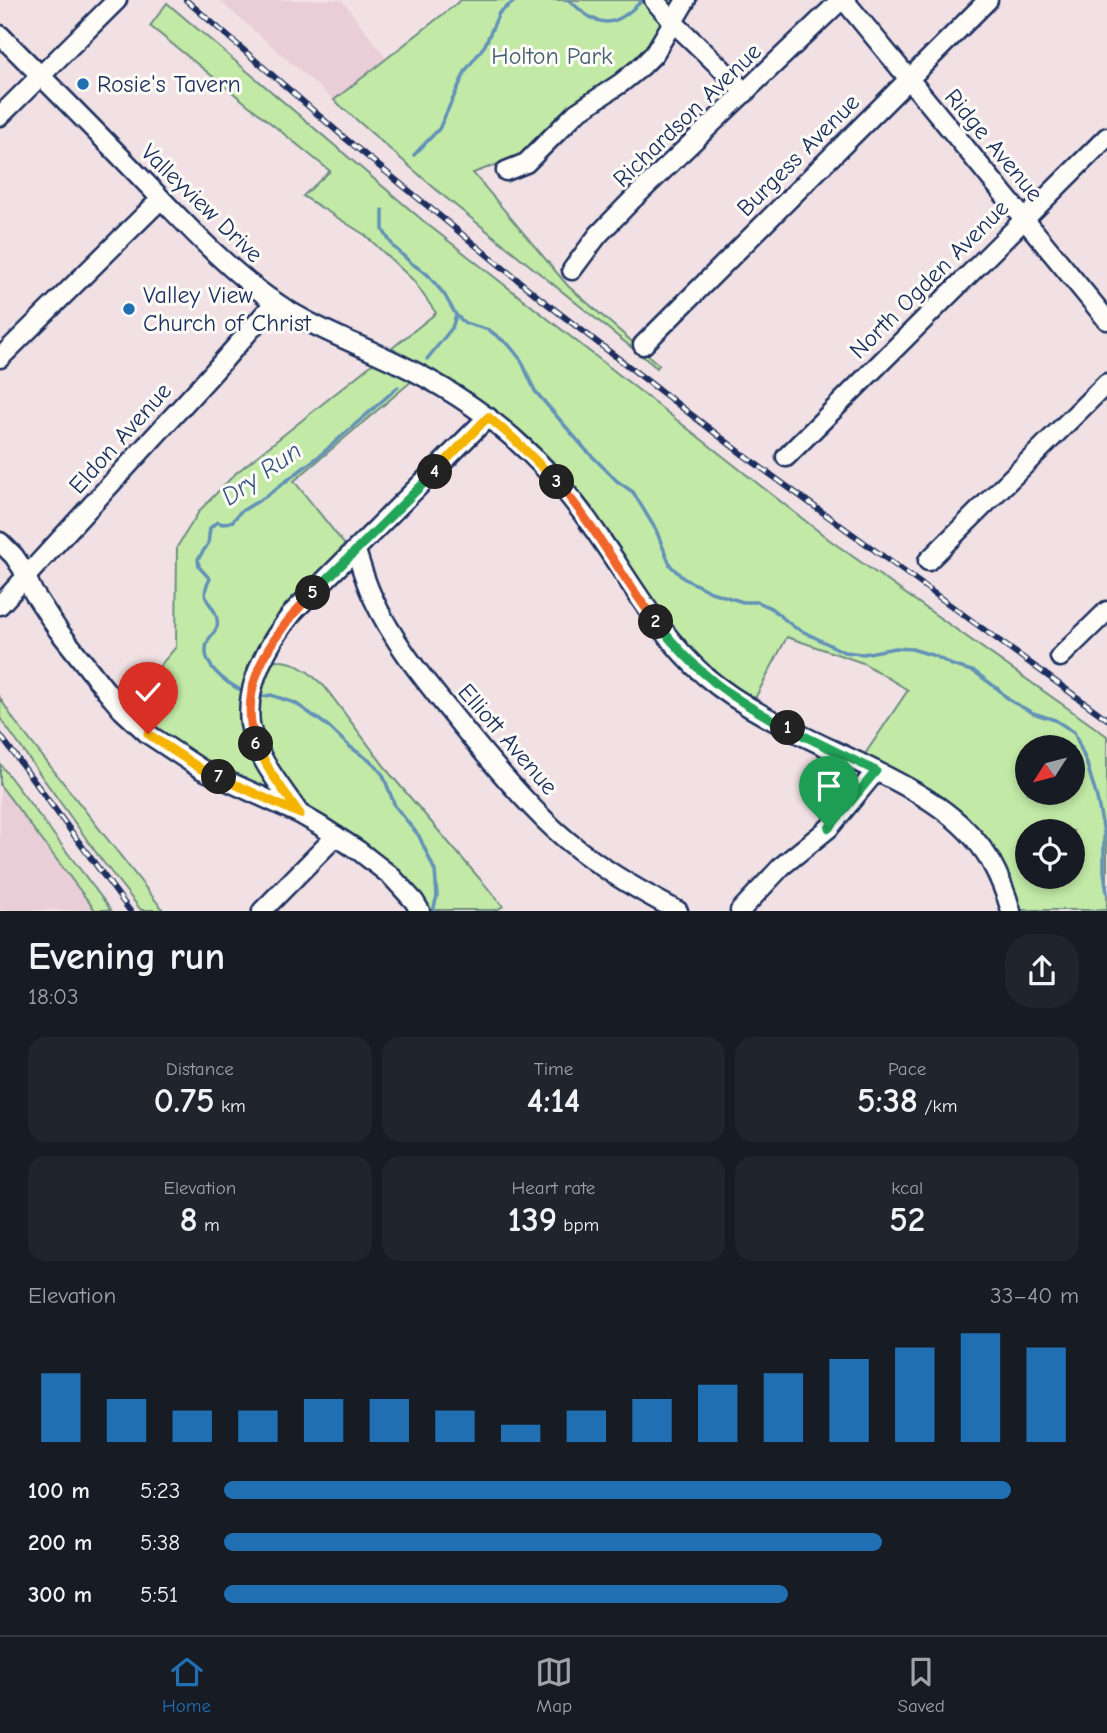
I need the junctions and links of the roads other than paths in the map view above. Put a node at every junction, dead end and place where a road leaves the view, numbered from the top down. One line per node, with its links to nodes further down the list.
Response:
1 (117, 0): 8 (street)
2 (687, 0): 6 (street)
3 (842, 0): 9 (street, Ridge Avenue); 10 (street, Richardson Avenue)
4 (988, 0): 9 (street, Burgess Avenue)
5 (656, 2): 6 (street)
6 (674, 23): 10 (street); 13 (street)
7 (0, 35): 8 (street, Valleyview Drive)
8 (40, 75): 11 (street); 14 (street, Valleyview Drive)
9 (909, 80): 15 (street, Ridge Avenue); 19 (street, Burgess Avenue)
10 (745, 93): 16 (street, Richardson Avenue)
11 (0, 116)
12 (1107, 136): 15 (street, North Ogden Avenue)
13 (506, 172)
14 (161, 199): 17 (street, Valleyview Drive); 20 (street)
15 (1024, 219): 18 (street, Ridge Avenue); 23 (street, North Ogden Avenue)
16 (572, 270)
17 (275, 302): 22 (street, Valleyview Drive); 27 (street, Eldon Avenue)
18 (1107, 320)
19 (643, 345)
20 (0, 358)
21 (1107, 383): 26 (street)
22 (488, 417): 25 (street); 31 (street, Valleyview Drive)
23 (786, 457)
24 (0, 542): 27 (street)
25 (356, 551): 32 (street); 36 (street, Elliott Avenue)
26 (929, 561)
27 (26, 578): 28 (street, Eldon Avenue); 32 (street)
28 (0, 605)
29 (1107, 611): 30 (street)
30 (1060, 657)
31 (876, 771): 37 (street); 38 (street, Valleyview Drive)
32 (300, 814): 33 (street)
33 (337, 836): 34 (street); 35 (street)
34 (262, 911)
35 (420, 911)
36 (678, 911)
37 (740, 911)
38 (1011, 911)

